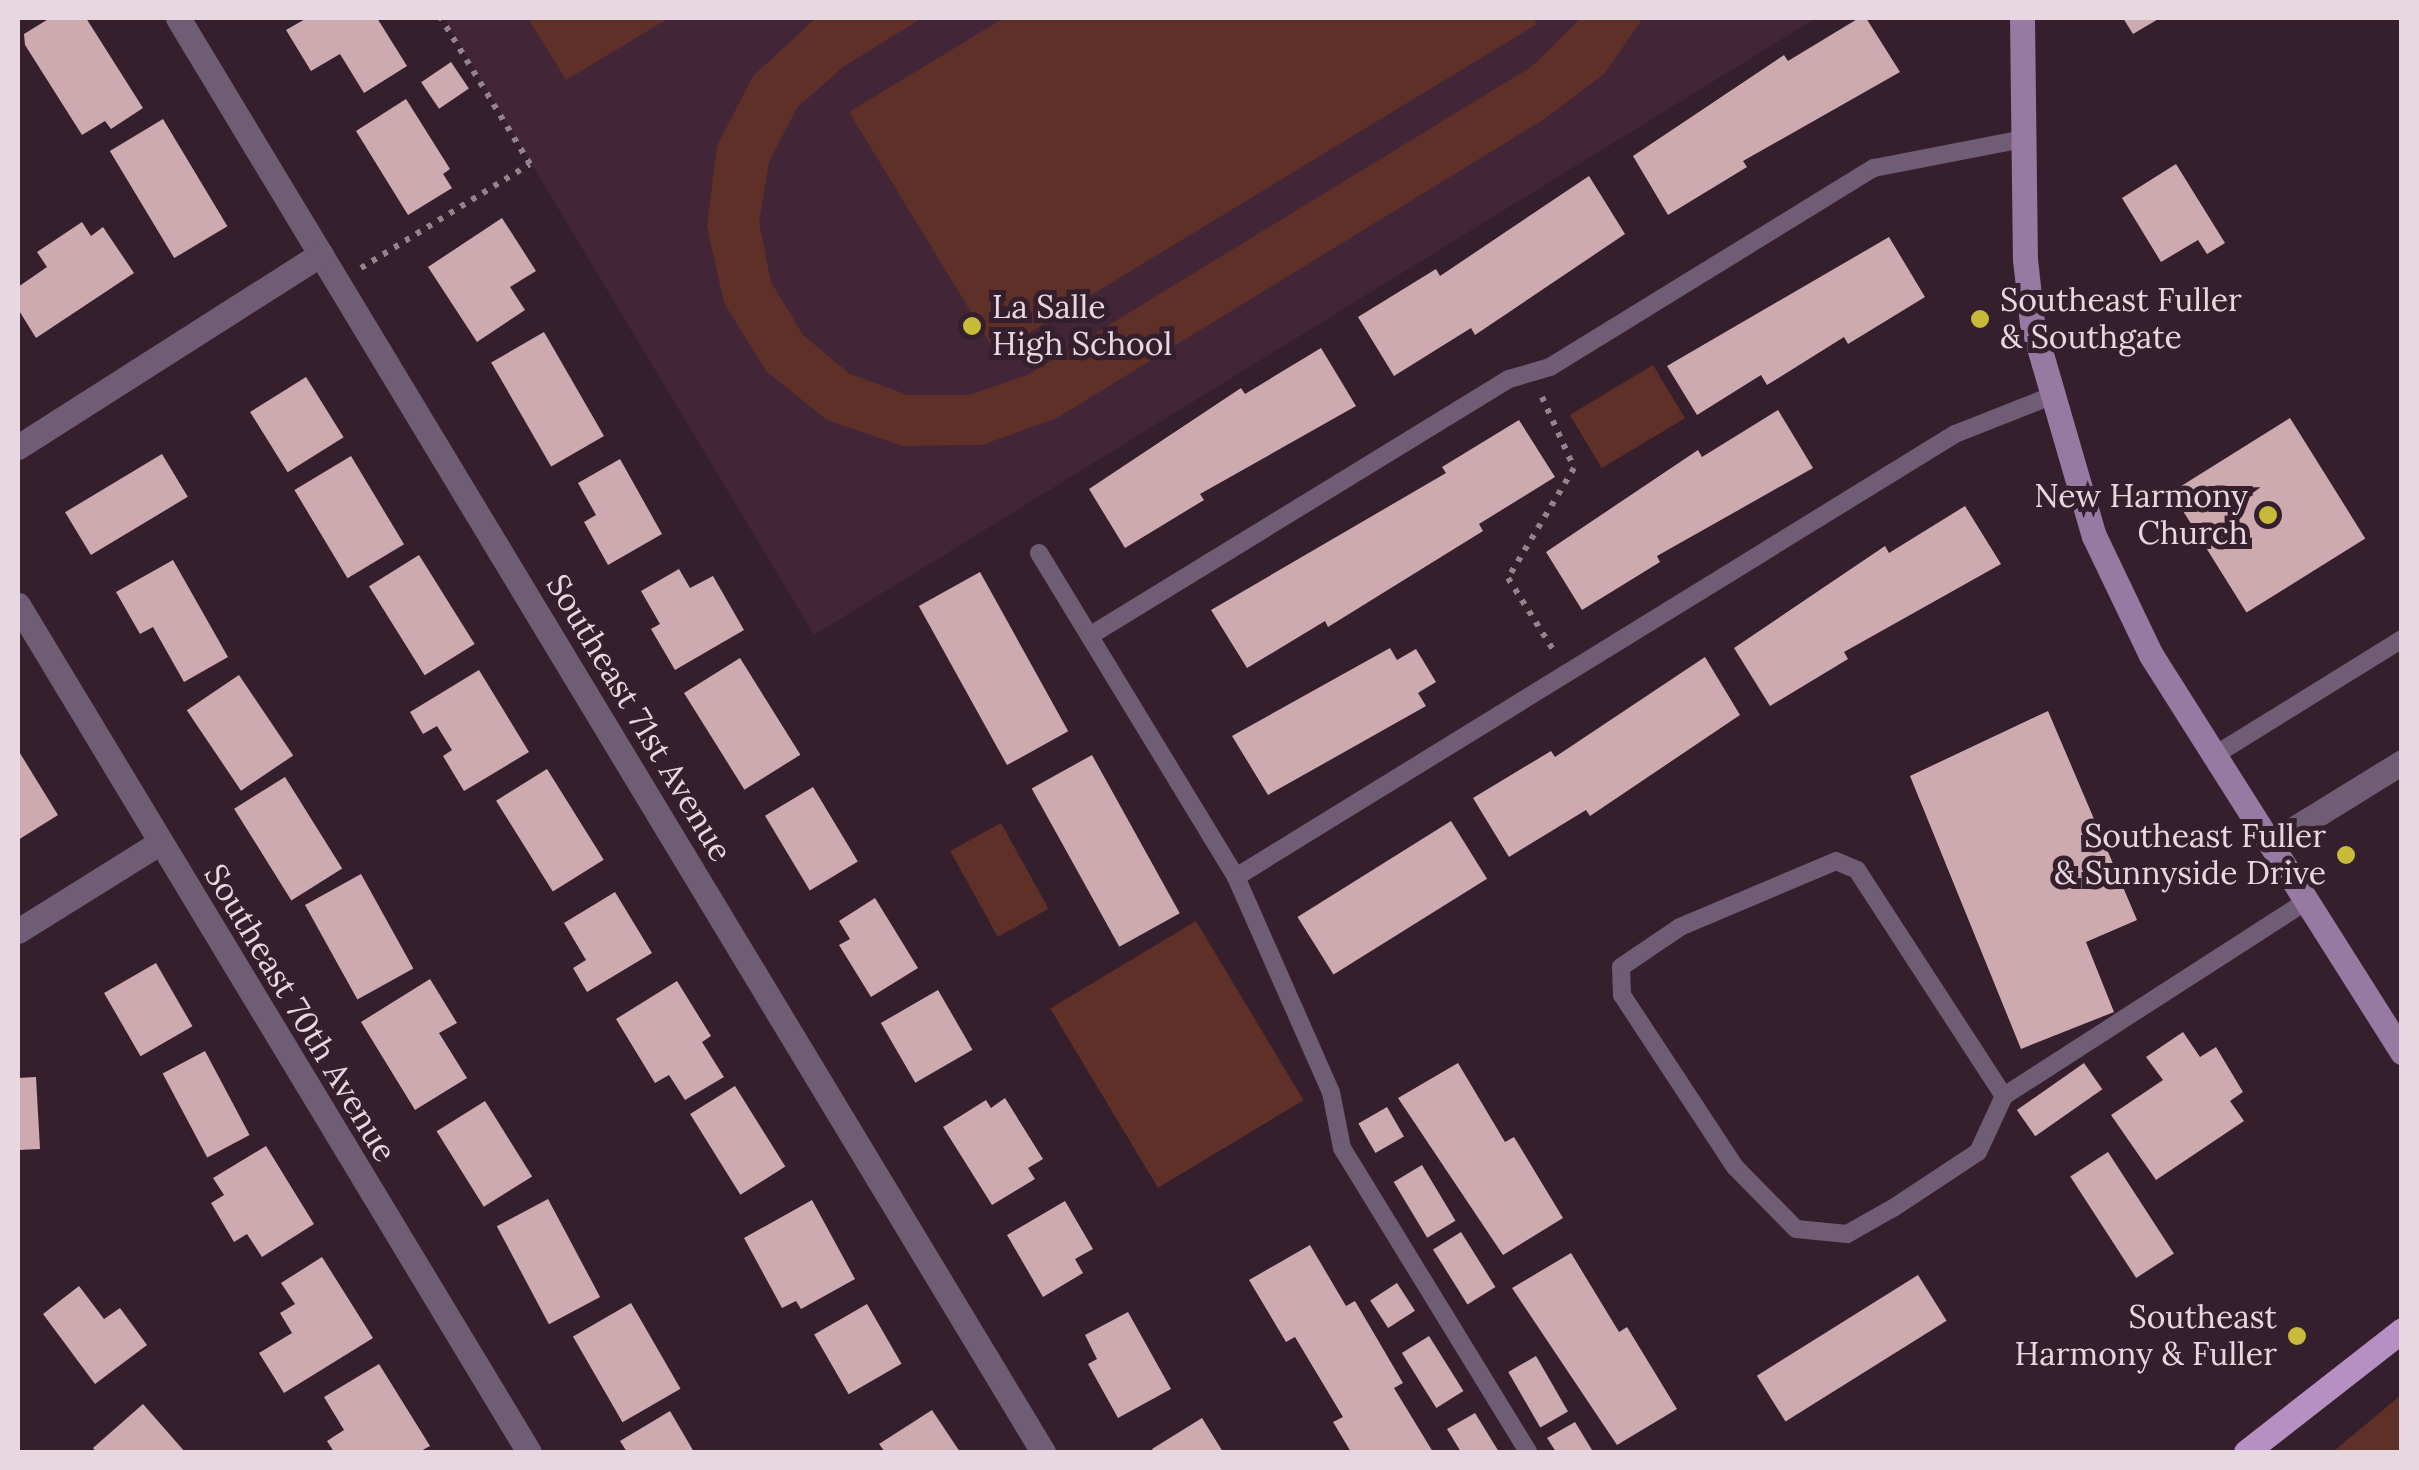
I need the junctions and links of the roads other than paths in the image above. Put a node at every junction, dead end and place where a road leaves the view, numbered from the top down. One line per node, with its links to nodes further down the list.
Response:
1 (178, 18): 4 (street, Southeast 71st Avenue)
2 (2022, 18): 3 (street)
3 (2023, 139): 5 (street); 9 (lane)
4 (321, 254): 6 (street); 22 (street, Southeast 71st Avenue)
5 (2050, 398): 11 (street); 15 (lane)
6 (18, 447)
7 (1038, 553): 9 (lane)
8 (18, 605): 13 (street, Southeast 70th Avenue)
9 (1091, 635): 15 (lane)
10 (2402, 639): 11 (lane)
11 (2214, 756): 14 (street)
12 (2402, 762): 14 (street)
13 (159, 843): 17 (street); 21 (street, Southeast 70th Avenue)
14 (2271, 844): 16 (street)
15 (1236, 877): 23 (lane)
16 (2307, 900): 18 (street); 19 (lane)
17 (18, 931)
18 (2402, 1052)
19 (2004, 1096): 19 (lane)
20 (2402, 1330): 24 (main road)
21 (530, 1452)
22 (1043, 1452)
23 (1528, 1452)
24 (2246, 1452)

